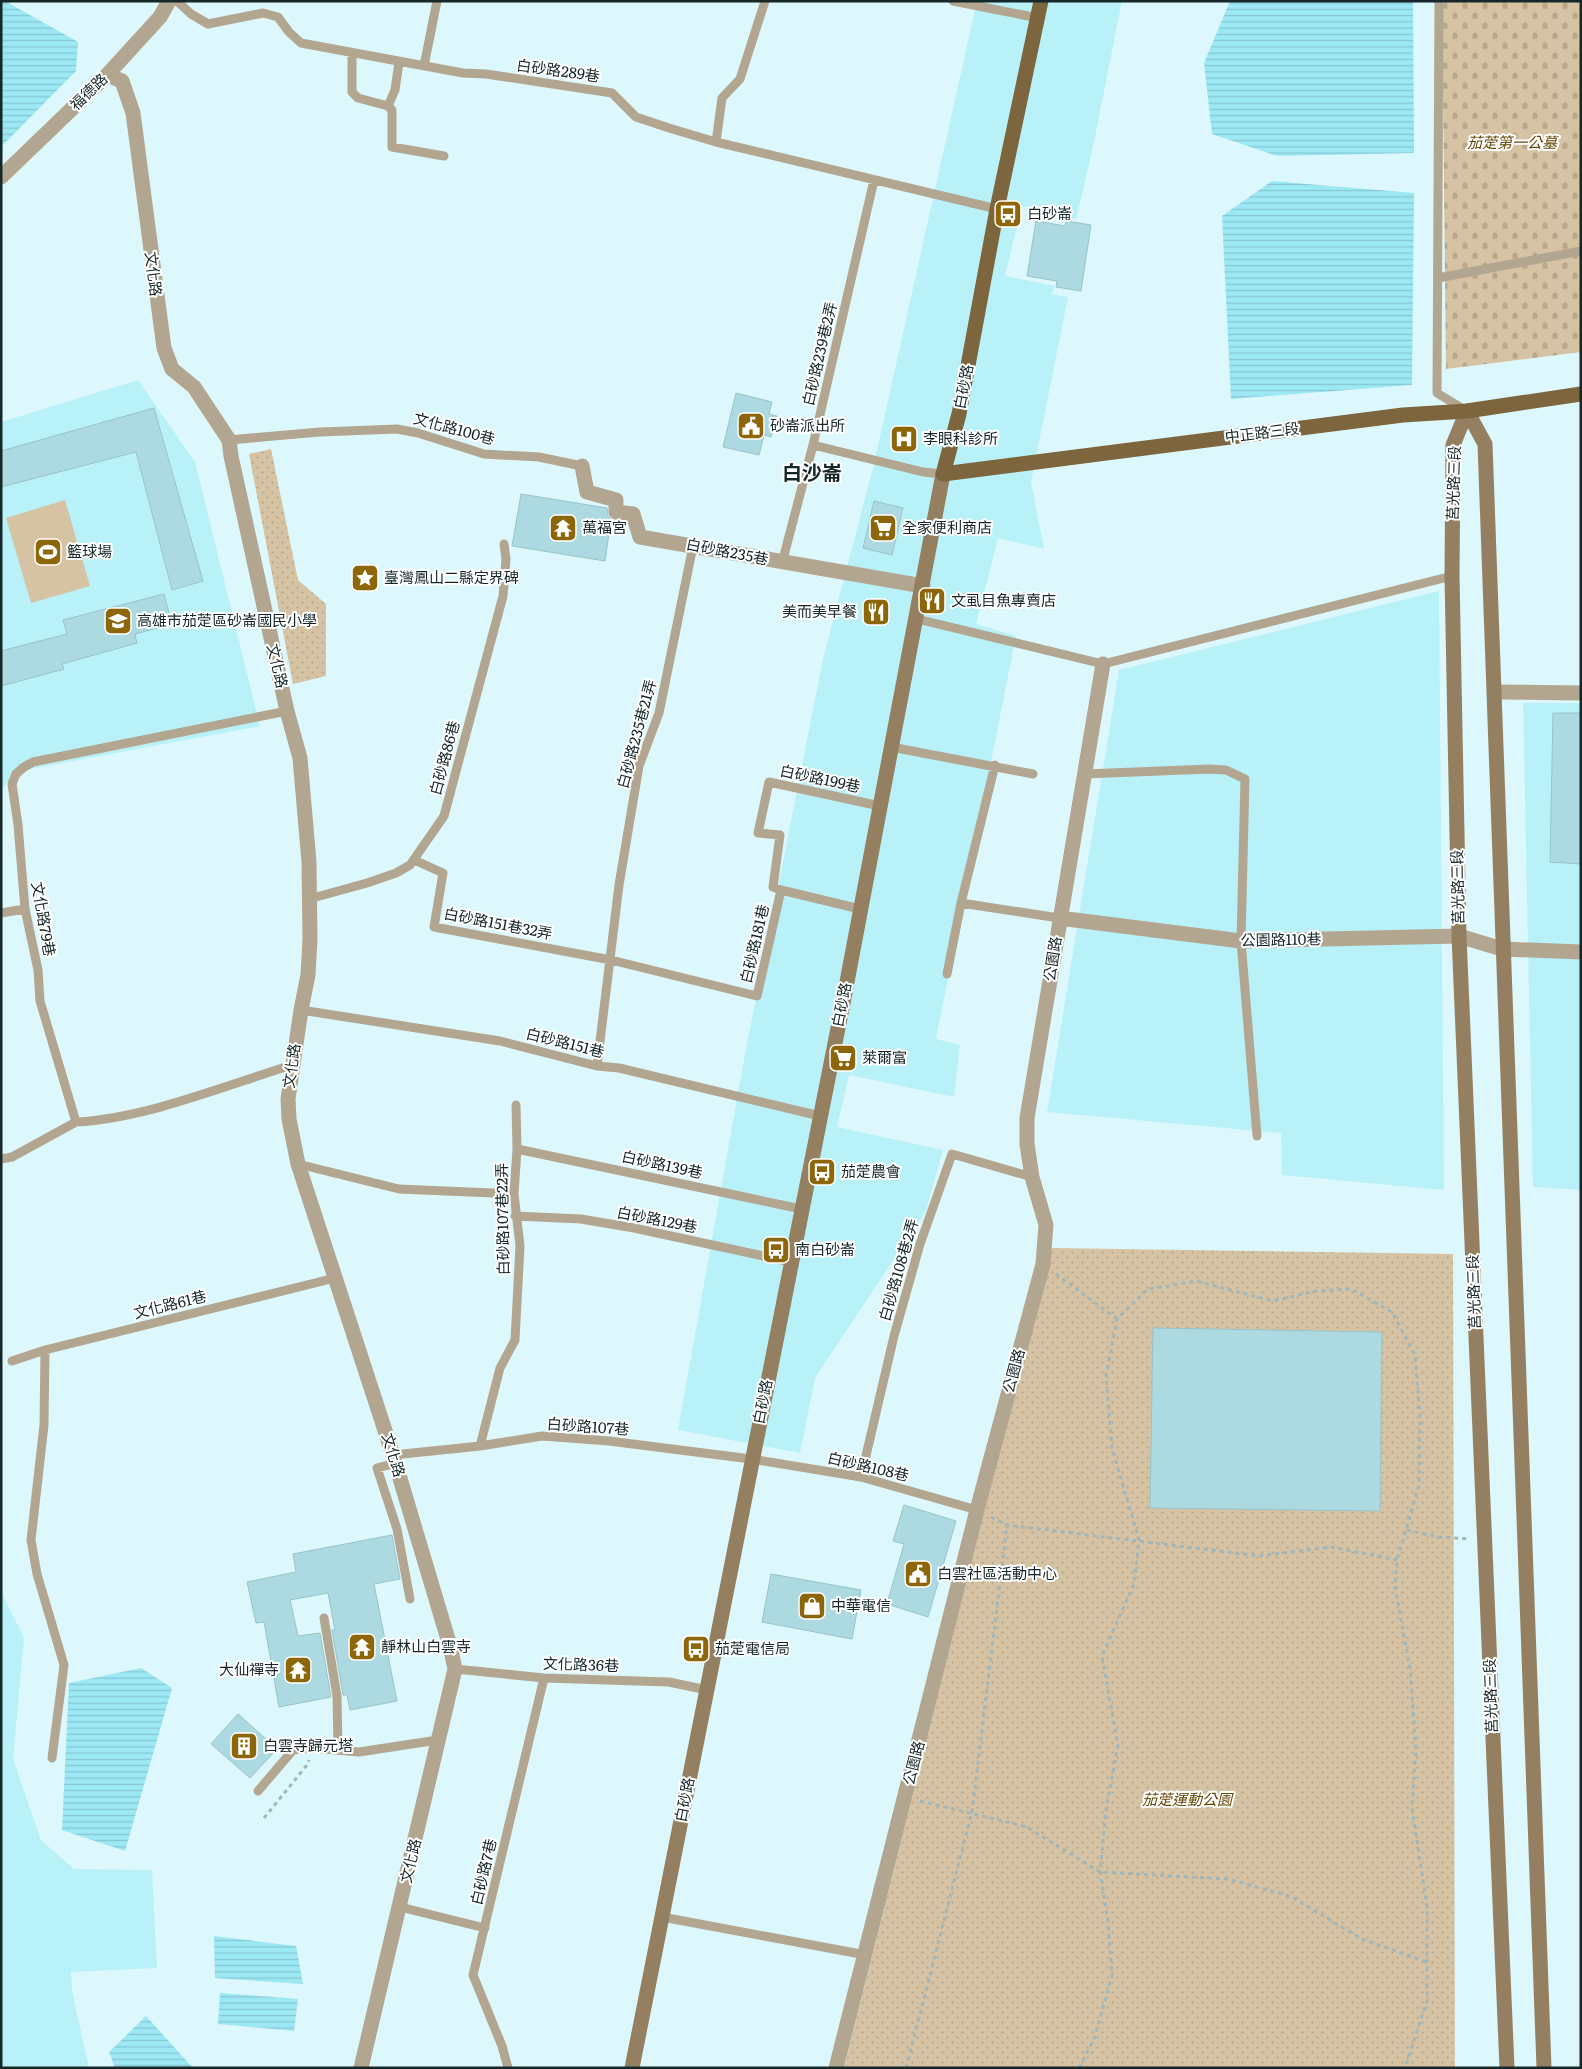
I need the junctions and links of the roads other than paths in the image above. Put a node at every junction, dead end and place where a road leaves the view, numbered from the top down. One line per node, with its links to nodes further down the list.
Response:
1 (169, 1): 12 (street, 福德路)
2 (176, 1): 9 (lane, 白砂路289巷)
3 (437, 1): 11 (lane)
4 (765, 1): 14 (lane)
5 (953, 1): 8 (lane)
6 (1041, 1): 8 (main road, 白砂路)
7 (1439, 1): 20 (lane)
8 (1038, 18): 18 (main road, 白砂路)
9 (352, 53): 10 (lane, 白砂路289巷); 13 (lane)
10 (400, 62): 11 (lane, 白砂路289巷); 13 (lane)
11 (424, 66): 14 (lane, 白砂路289巷)
12 (107, 75): 16 (street, 福德路); 23 (street, 文化路)
13 (388, 106): 15 (lane)
14 (716, 142): 17 (lane, 白砂路289巷)
15 (444, 156)
16 (1, 177)
17 (874, 180): 18 (lane, 白砂路289巷); 24 (lane, 白砂路239巷2弄)
18 (997, 209): 26 (main road, 白砂路)
19 (1581, 251): 20 (lane)
20 (1438, 278): 22 (lane)
21 (1581, 394): 22 (main road, 中正路三段)
22 (1467, 411): 26 (main road, 中正路三段); 30 (street, 莒光路三段); 34 (street, 莒光路三段)
23 (229, 440): 25 (lane, 文化路100巷); 36 (street, 文化路)
24 (813, 445): 26 (lane); 29 (lane, 白砂路239巷2弄)
25 (582, 466): 28 (street, 白砂路235巷)
26 (943, 474): 31 (street, 白砂路)
27 (504, 544): 42 (lane, 白砂路86巷)
28 (693, 546): 29 (street, 白砂路235巷); 54 (lane, 白砂路235巷21弄)
29 (782, 563): 31 (street, 白砂路235巷)
30 (1452, 576): 33 (lane); 50 (street, 莒光路三段)
31 (923, 586): 32 (street, 白砂路)
32 (917, 619): 33 (lane); 37 (street, 白砂路)
33 (1103, 664): 40 (street, 公園路)
34 (1495, 692): 35 (street); 52 (street, 莒光路三段)
35 (1581, 693)
36 (287, 711): 44 (street, 文化路); 46 (lane, 文化路79巷)
37 (891, 747): 38 (lane); 41 (street, 白砂路)
38 (995, 765): 39 (lane); 45 (lane)
39 (1033, 774)
40 (1085, 774): 49 (street, 公園路); 51 (lane)
41 (880, 806): 43 (lane, 白砂路199巷); 47 (street, 白砂路)
42 (414, 860): 44 (lane, 白砂路86巷); 54 (lane, 白砂路151巷32弄)
43 (781, 890): 47 (lane, 白砂路181巷); 56 (lane, 白砂路181巷)
44 (309, 899): 57 (street, 文化路)
45 (961, 903): 49 (lane); 55 (lane)
46 (25, 909): 48 (lane); 62 (lane, 文化路79巷)
47 (860, 909): 61 (street, 白砂路)
48 (1, 913)
49 (1059, 918): 51 (street, 公園路110巷); 67 (street, 公園路)
50 (1459, 936): 51 (street, 公園路110巷); 52 (street, 公園路110巷); 97 (street, 莒光路三段)
51 (1241, 941): 63 (lane)
52 (1502, 949): 53 (street, 公園路110巷); 98 (street, 莒光路三段)
53 (1581, 952)
54 (610, 960): 56 (lane, 白砂路151巷32弄); 59 (lane)
55 (947, 974)
56 (758, 996)
57 (300, 1010): 58 (street, 文化路); 59 (lane, 白砂路151巷)
58 (292, 1065): 62 (lane); 66 (street, 文化路)
59 (597, 1066): 61 (lane, 白砂路151巷)
60 (516, 1105): 64 (lane, 白砂路107巷22弄)
61 (820, 1116): 69 (street, 白砂路)
62 (76, 1122): 65 (lane)
63 (1257, 1136)
64 (517, 1149): 68 (lane, 白砂路107巷22弄); 69 (lane, 白砂路139巷)
65 (1, 1159)
66 (298, 1164): 68 (lane); 72 (street, 文化路)
67 (1032, 1176): 78 (lane, 白砂路108巷2弄); 79 (street, 公園路)
68 (514, 1194): 70 (lane, 白砂路107巷22弄)
69 (801, 1209): 71 (street, 白砂路)
70 (515, 1216): 71 (lane, 白砂路129巷); 75 (lane, 白砂路107巷22弄)
71 (791, 1262): 77 (street, 白砂路)
72 (335, 1278): 73 (lane, 文化路61巷); 76 (street, 文化路)
73 (45, 1350): 74 (lane, 文化路61巷); 87 (lane)
74 (12, 1361)
75 (480, 1446): 76 (lane, 白砂路107巷); 77 (lane, 白砂路107巷)
76 (395, 1459): 80 (lane); 82 (street, 文化路)
77 (752, 1459): 78 (lane, 白砂路108巷); 84 (street, 白砂路)
78 (861, 1477): 79 (lane, 白砂路108巷)
79 (977, 1510): 92 (street, 公園路)
80 (410, 1599)
81 (324, 1618): 86 (lane)
82 (454, 1670): 83 (lane, 文化路36巷); 85 (street, 文化路)
83 (544, 1678): 84 (lane, 文化路36巷); 91 (lane, 白砂路7巷)
84 (707, 1690): 90 (street, 白砂路)
85 (438, 1740): 86 (lane); 89 (street, 文化路)
86 (338, 1749): 88 (lane)
87 (52, 1758)
88 (258, 1791)
89 (400, 1907): 91 (lane); 93 (street, 文化路)
90 (662, 1917): 92 (lane); 95 (street, 白砂路)
91 (485, 1928): 94 (lane, 白砂路7巷)
92 (866, 1955): 96 (street, 公園路)
93 (361, 2068)
94 (508, 2068)
95 (632, 2068)
96 (836, 2068)
97 (1507, 2068)
98 (1544, 2068)

